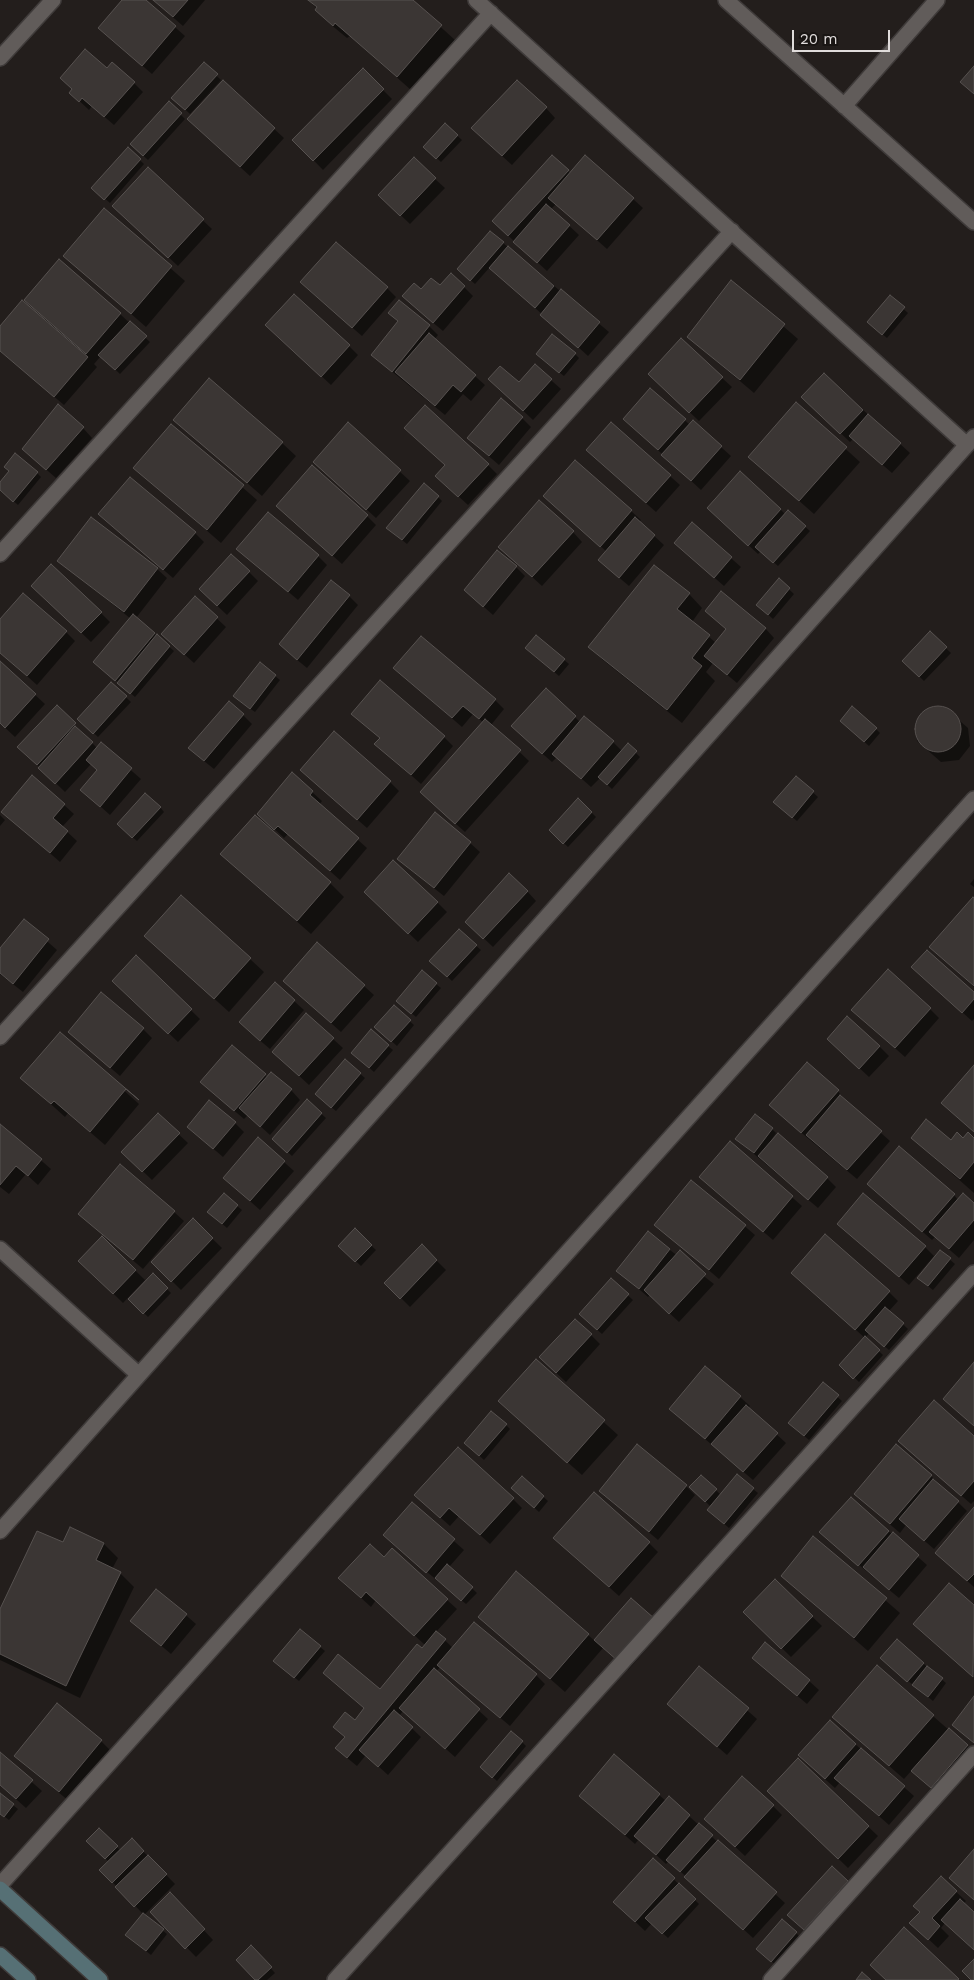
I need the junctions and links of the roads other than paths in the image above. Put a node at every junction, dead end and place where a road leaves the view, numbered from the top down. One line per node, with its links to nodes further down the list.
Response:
1 (53, 0): 6 (street)
2 (476, 0): 5 (street)
3 (726, 0): 7 (street)
4 (937, 0): 7 (street)
5 (491, 13): 9 (street); 11 (street)
6 (0, 58)
7 (844, 106): 8 (street)
8 (974, 222)
9 (732, 231): 10 (street); 13 (street)
10 (970, 441): 16 (street)
11 (0, 554)
12 (974, 799): 19 (street)
13 (0, 1037)
14 (0, 1249): 16 (street)
15 (974, 1273): 24 (street)
16 (139, 1375): 17 (street)
17 (0, 1531)
18 (974, 1754): 25 (street)
19 (0, 1885)
20 (0, 1889): 23 (street)
21 (0, 1955): 22 (street)
22 (28, 1980)
23 (100, 1980)
24 (335, 1980)
25 (771, 1980)

